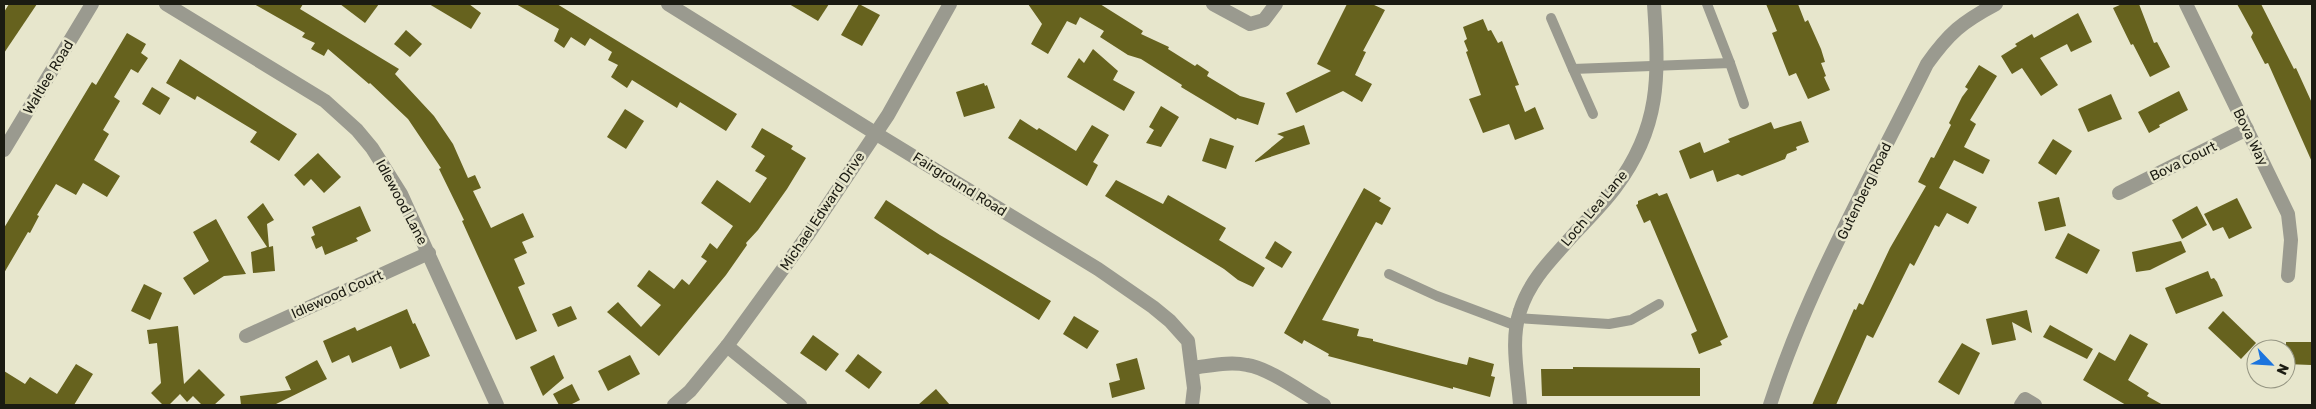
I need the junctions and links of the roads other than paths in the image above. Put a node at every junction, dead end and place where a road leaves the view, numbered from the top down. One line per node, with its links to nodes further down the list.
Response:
1 (92, 4): 19 (street, Waltlee Road)
2 (166, 4): 21 (street, Idlewood Lane)
3 (668, 4): 18 (street, Fairground Road)
4 (950, 4): 18 (street, Michael Edward Drive)
5 (1213, 4): 6 (street)
6 (1276, 4)
7 (1654, 4): 13 (street, Loch Lea Lane)
8 (1707, 4): 12 (lane)
9 (1996, 4): 35 (street, Gutenberg Road)
10 (2186, 4): 17 (street, Bova Way)
11 (1551, 18): 14 (lane)
12 (1730, 63): 13 (lane); 15 (lane)
13 (1658, 65): 14 (lane); 25 (street, Loch Lea Lane)
14 (1573, 69): 16 (lane)
15 (1744, 104)
16 (1593, 114)
17 (2247, 129): 20 (street, Bova Court); 23 (street, Bova Way)
18 (875, 133): 27 (street, Michael Edward Drive); 28 (street, Fairground Road)
19 (4, 150)
20 (2119, 192)
21 (429, 253): 26 (street, Idlewood Court); 29 (street, Idlewood Lane)
22 (1389, 274): 25 (lane)
23 (2288, 276)
24 (1659, 304): 25 (lane)
25 (1517, 322): 34 (street, Loch Lea Lane)
26 (246, 336)
27 (727, 346): 30 (street, Michael Edward Drive); 31 (street)
28 (1192, 368): 32 (street, Fairground Road); 33 (street)
29 (497, 405)
30 (674, 405)
31 (800, 405)
32 (1192, 405)
33 (1324, 405)
34 (1520, 405)
35 (1770, 405)
36 (2022, 405): 37 (street)
37 (2036, 405)

